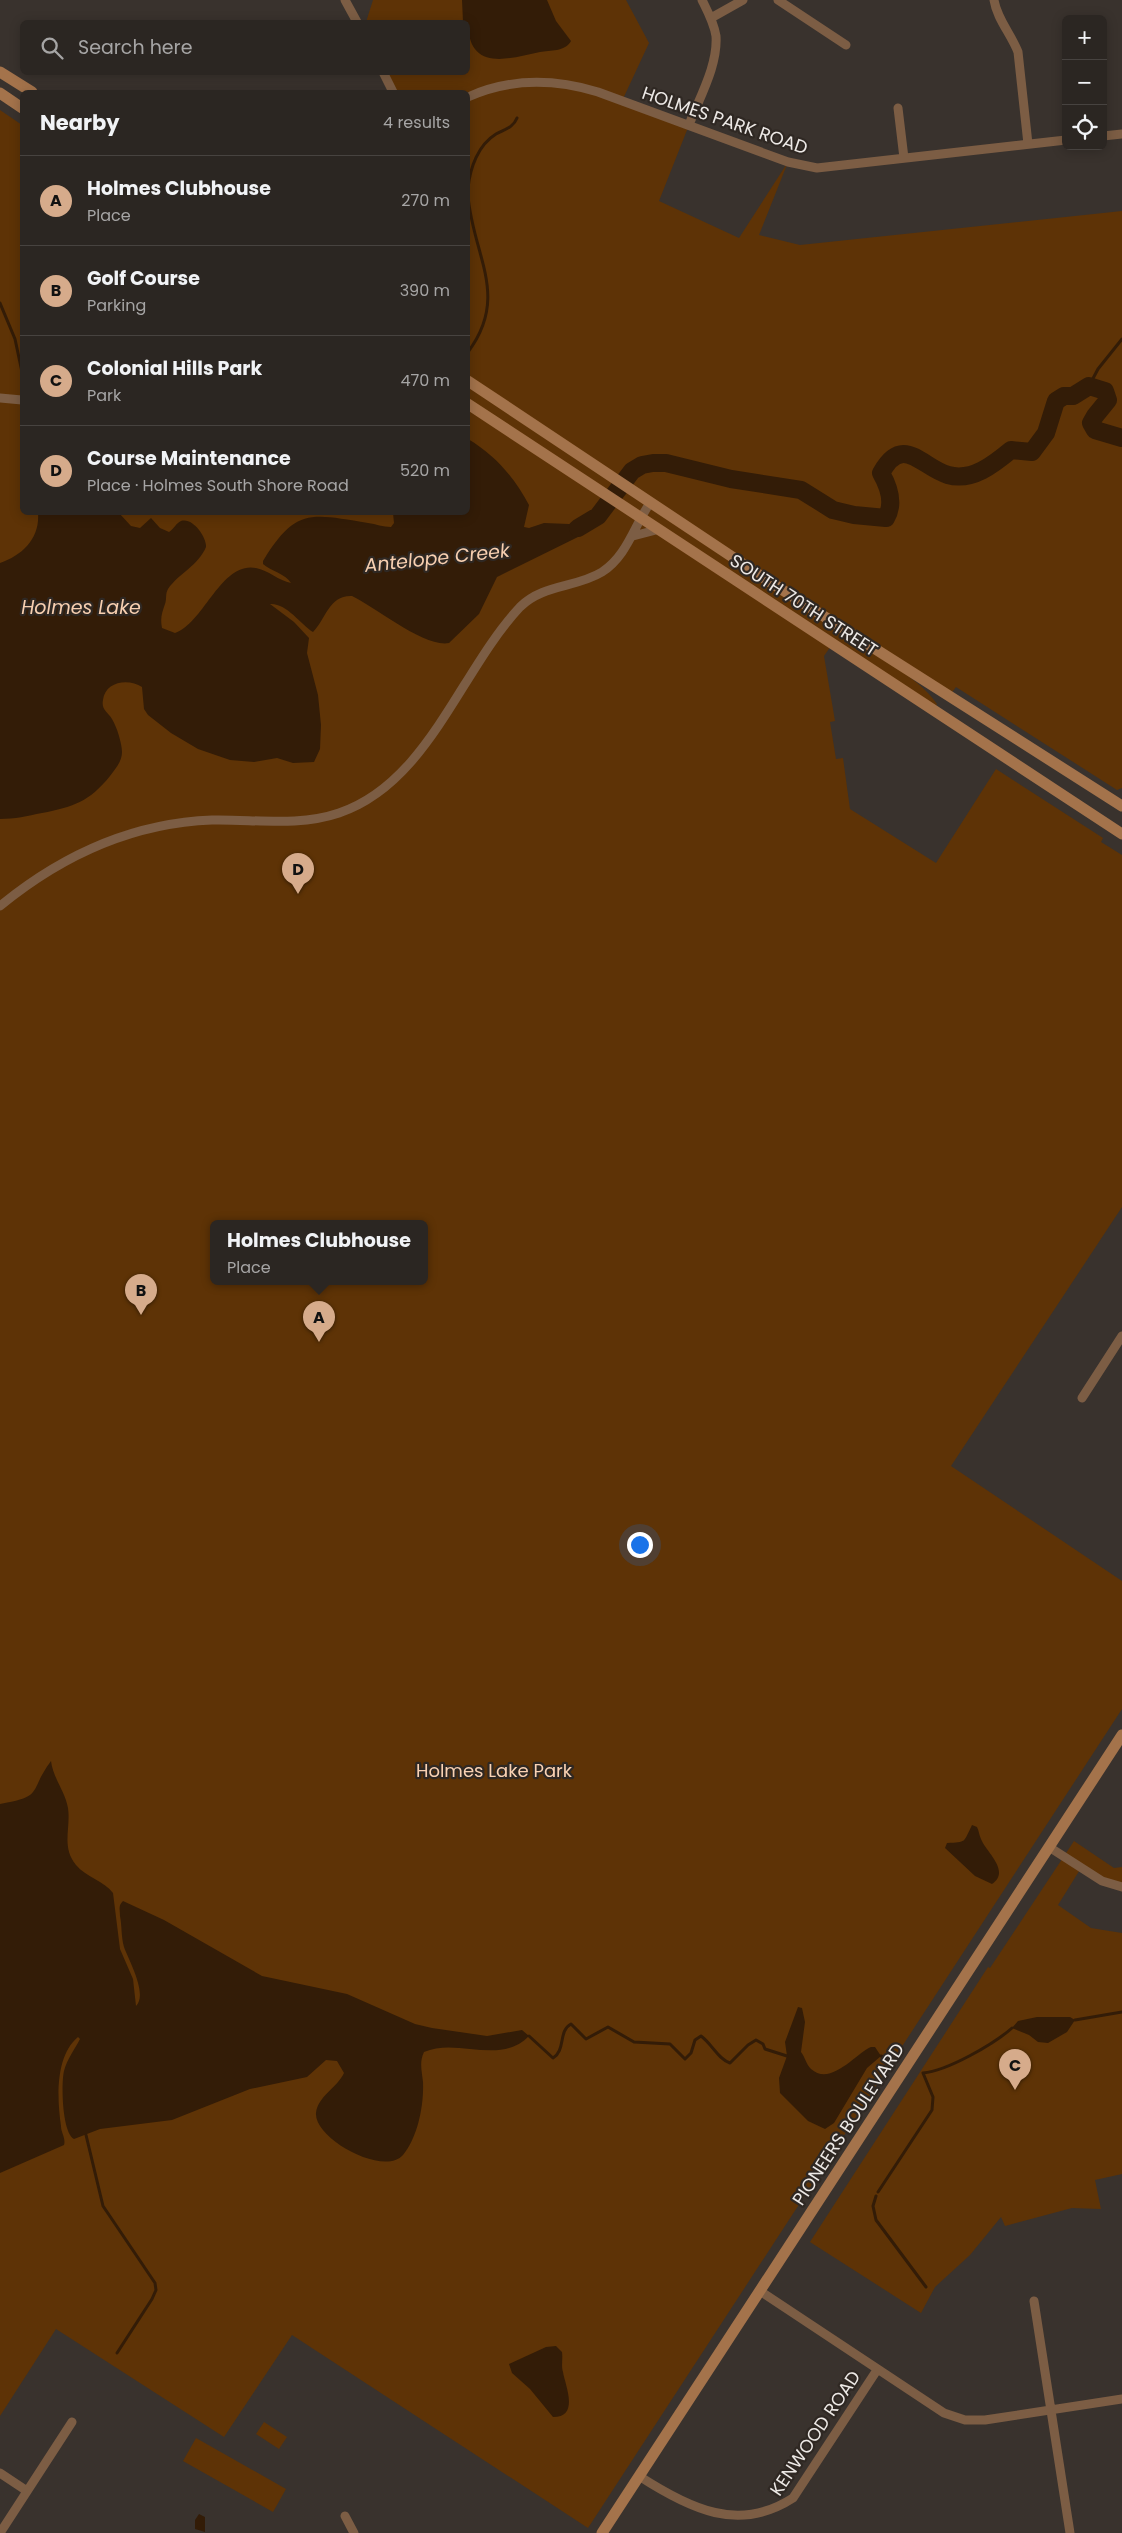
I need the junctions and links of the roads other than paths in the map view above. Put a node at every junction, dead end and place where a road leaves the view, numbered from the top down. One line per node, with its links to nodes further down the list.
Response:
1 (345, 0): 7 (street)
2 (702, 0): 6 (street)
3 (743, 0): 6 (street)
4 (778, 0): 8 (street)
5 (994, 0): 21 (street)
6 (711, 18): 17 (street)
7 (356, 20)
8 (846, 45)
9 (0, 72): 11 (main road)
10 (384, 75): 12 (street)
11 (29, 90)
12 (391, 90)
13 (0, 93): 15 (main road)
14 (470, 96): 17 (street, HOLMES PARK ROAD)
15 (20, 107)
16 (898, 108): 22 (street)
17 (689, 125): 22 (street, HOLMES PARK ROAD)
18 (1122, 134): 19 (street)
19 (1107, 136)
20 (1062, 140): 21 (street, HOLMES PARK ROAD)
21 (1028, 144): 22 (street, HOLMES PARK ROAD)
22 (904, 158)
23 (470, 382): 27 (main road, SOUTH 70TH STREET)
24 (0, 398): 25 (street)
25 (20, 400)
26 (470, 405): 28 (main road, SOUTH 70TH STREET)
27 (650, 502): 28 (street); 31 (main road, SOUTH 70TH STREET)
28 (640, 519): 29 (main road, SOUTH 70TH STREET); 30 (street)
29 (656, 530): 30 (street); 32 (main road, SOUTH 70TH STREET)
30 (633, 536): 33 (street)
31 (1122, 806)
32 (1122, 834)
33 (0, 906)
34 (1122, 1336): 35 (street)
35 (1082, 1398)
36 (1122, 1735): 37 (main road, PIONEERS BOULEVARD)
37 (1049, 1847): 38 (street); 39 (main road, PIONEERS BOULEVARD)
38 (1122, 1887)
39 (760, 2291): 41 (street); 46 (main road, PIONEERS BOULEVARD)
40 (1034, 2301): 43 (street)
41 (877, 2370): 43 (street); 50 (street, KENWOOD ROAD)
42 (1122, 2399): 43 (street)
43 (1051, 2410): 54 (street)
44 (72, 2422): 47 (street)
45 (0, 2473): 47 (street)
46 (639, 2476): 49 (street); 53 (main road, PIONEERS BOULEVARD)
47 (28, 2491): 51 (street)
48 (345, 2516): 52 (street)
49 (715, 2523)
50 (757, 2523)
51 (0, 2533)
52 (354, 2533)
53 (602, 2533)
54 (1070, 2533)

